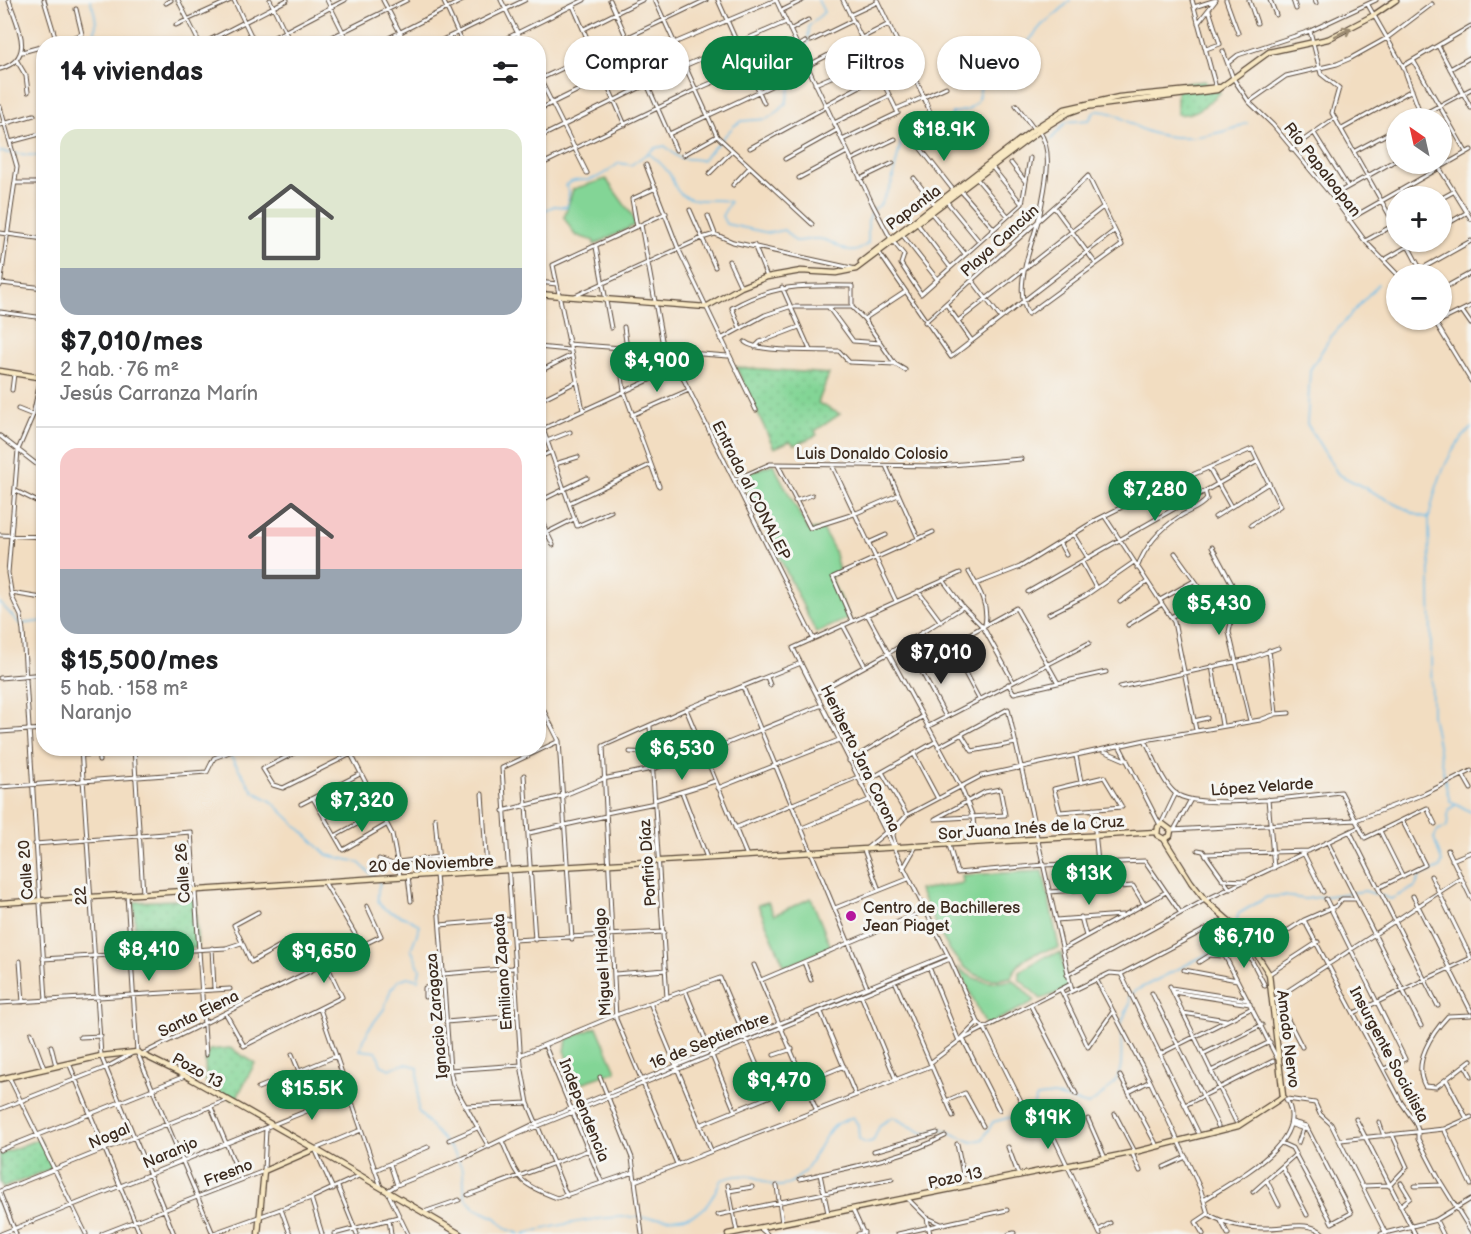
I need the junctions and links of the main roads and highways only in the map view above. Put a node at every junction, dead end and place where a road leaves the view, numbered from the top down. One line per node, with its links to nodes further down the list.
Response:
1 (1396, 0): 2 (main road, Papantla, one-way to 1)
2 (1036, 130): 3 (main road, Papantla); 3 (main road, Papantla)
3 (975, 177): 4 (main road, Papantla); 4 (main road, Papantla)
4 (916, 223): 5 (main road, Papantla)
5 (546, 295)
6 (0, 371): 7 (main road)
7 (36, 377)
8 (1156, 832): 9 (main road, Amado Nervo); 9 (main road); 10 (main road, Sor Juana Inés de la Cruz)
9 (1164, 839): 13 (main road, Amado Nervo)
10 (894, 848): 11 (main road, 20 de Noviembre)
11 (0, 903)
12 (0, 1079): 14 (main road, Pozo 13)
13 (1285, 1098): 15 (main road, Pozo 13)
14 (315, 1149): 16 (main road, Fresno); 17 (main road, Pozo 13)
15 (752, 1232): 18 (main road, Pozo 13)
16 (258, 1234)
17 (460, 1234)
18 (728, 1234)

